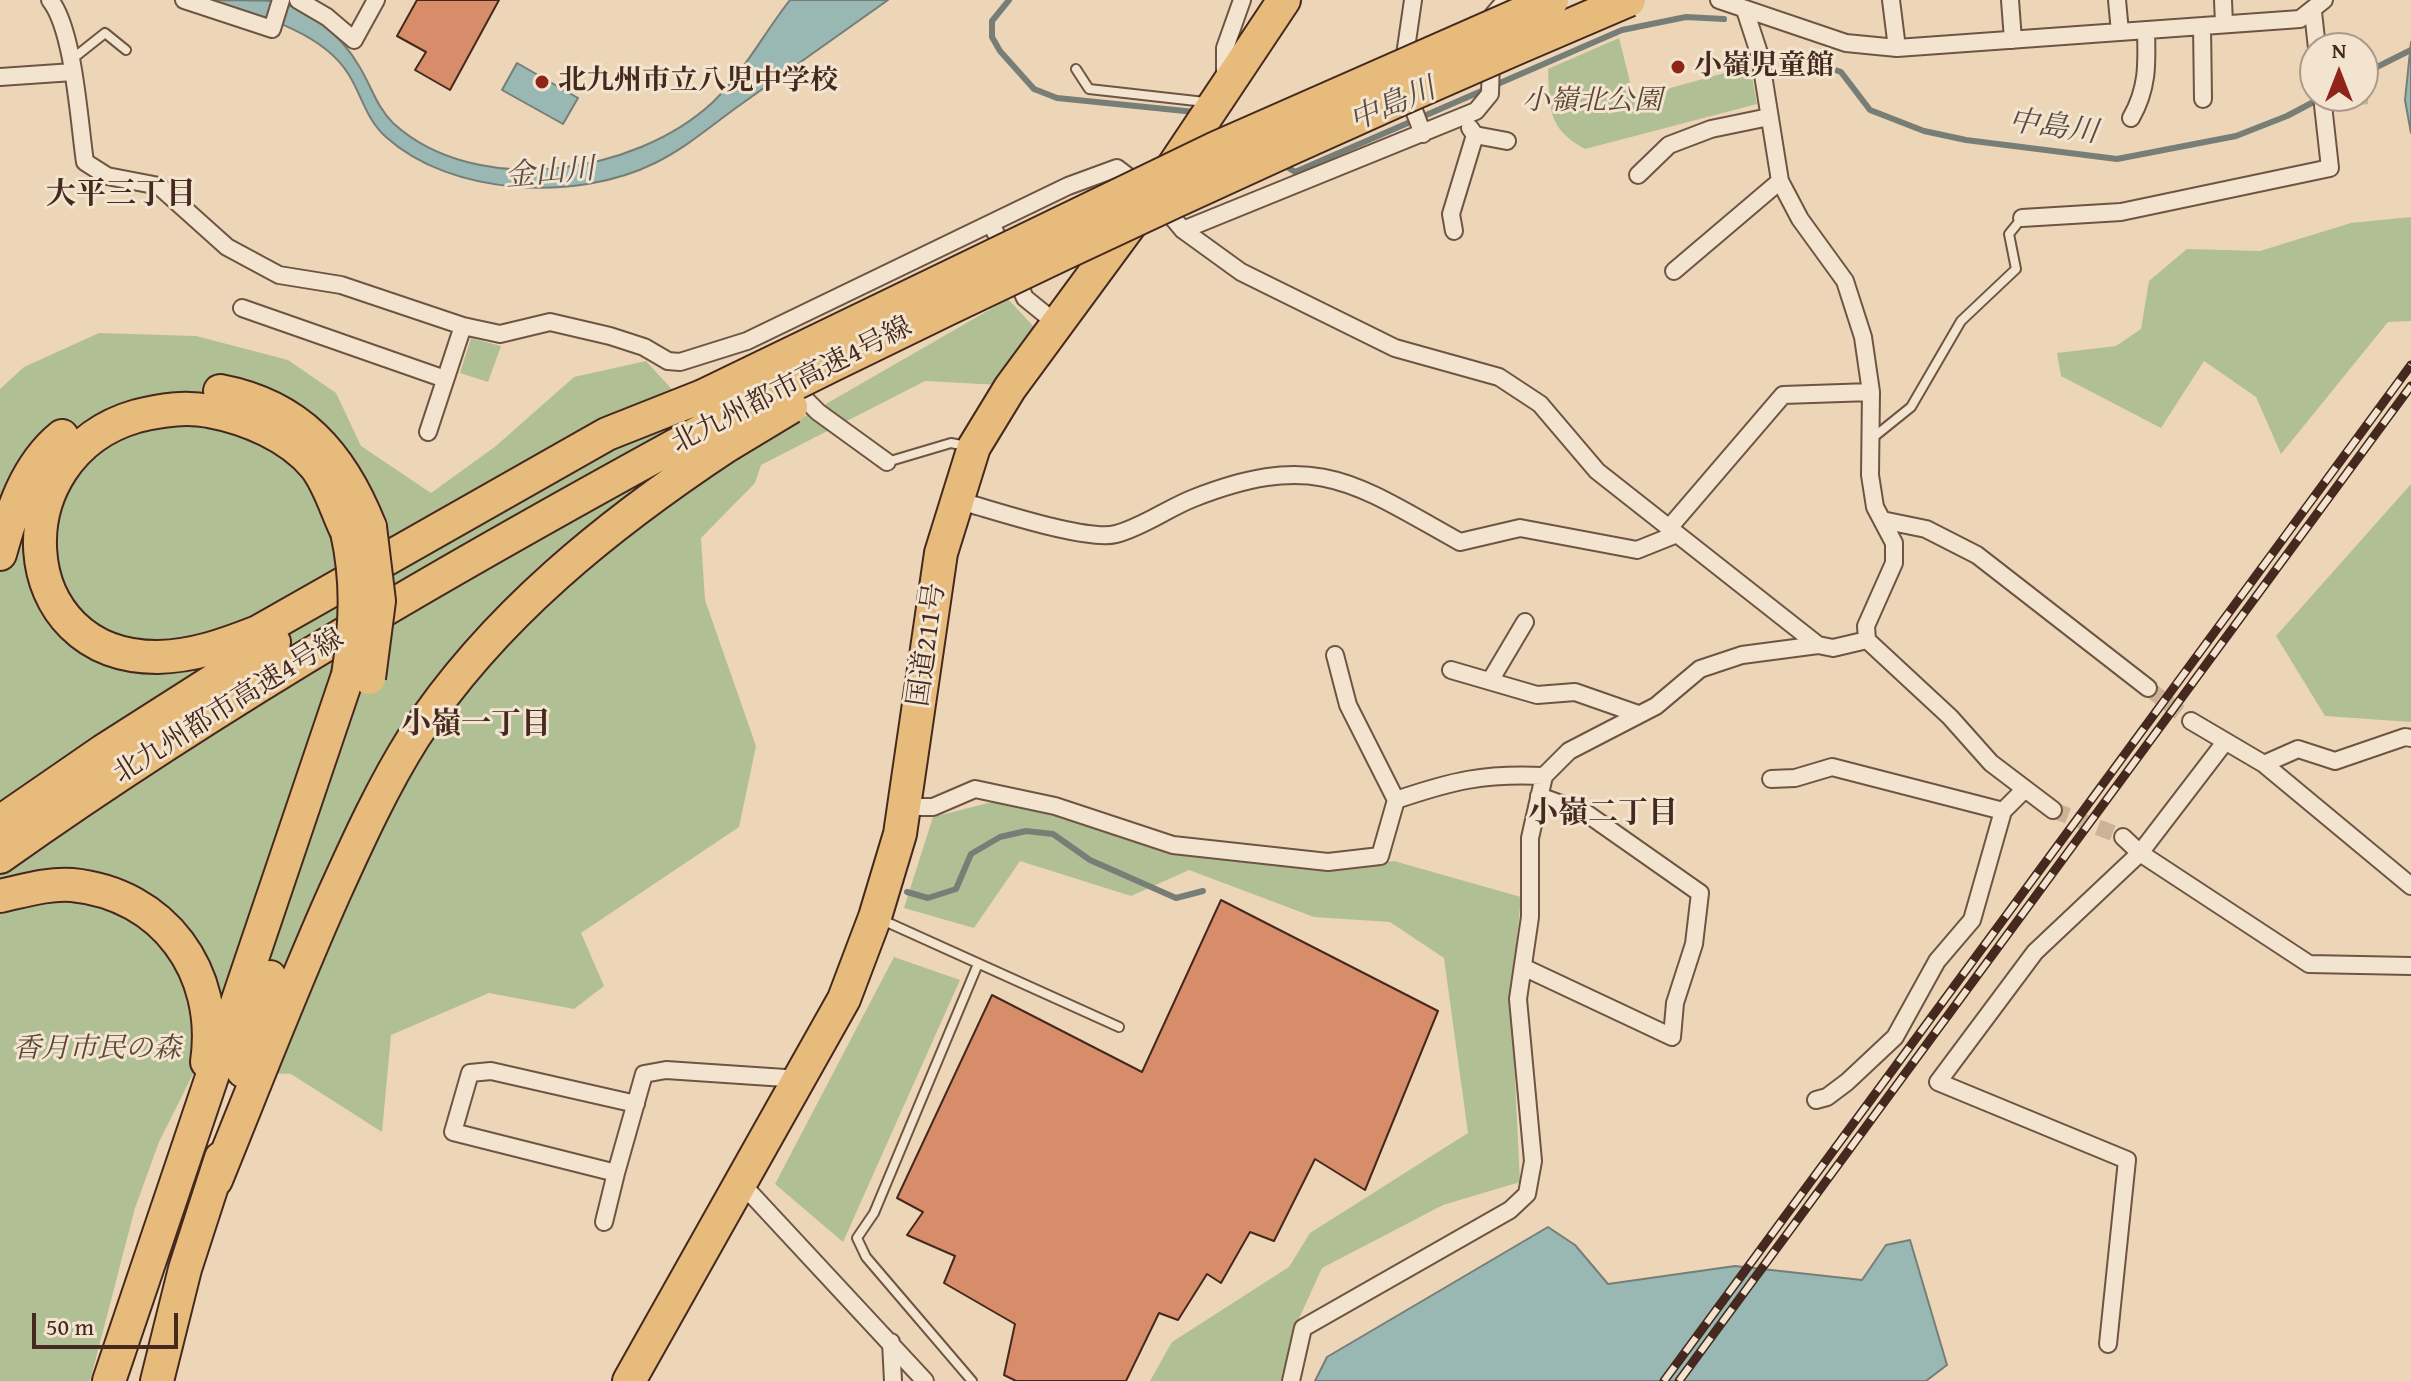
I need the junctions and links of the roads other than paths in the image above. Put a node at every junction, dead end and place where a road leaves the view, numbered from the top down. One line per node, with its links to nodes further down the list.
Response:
1 (50, 0): 27 (street)
2 (184, 0): 16 (street)
3 (298, 0): 4 (street)
4 (376, 0)
5 (1242, 0): 30 (street)
6 (1284, 0): 30 (highway, 国道211号)
7 (1413, 0): 36 (street)
8 (1506, 0): 33 (street)
9 (1552, 0): 53 (highway, 北九州都市高速4号線, bridge)
10 (1629, 0): 53 (highway, 北九州都市高速4号線, bridge)
11 (1719, 0): 18 (street)
12 (1891, 0): 25 (street)
13 (2010, 0): 24 (street)
14 (2117, 0): 22 (street)
15 (2223, 0): 19 (street)
16 (280, 1)
17 (2319, 6): 19 (street); 23 (street)
18 (1745, 10): 25 (street); 34 (street)
19 (2224, 24): 20 (street)
20 (2202, 26): 21 (street); 31 (street)
21 (2146, 30): 22 (street); 35 (street)
22 (2120, 32): 24 (street)
23 (2318, 32)
24 (2013, 40): 25 (street)
25 (1897, 48)
26 (126, 50): 27 (lane)
27 (71, 67): 29 (street); 49 (street)
28 (1076, 69): 30 (lane)
29 (0, 77)
30 (1221, 99): 41 (highway, 国道211号)
31 (2203, 99)
32 (2324, 112): 42 (street)
33 (1462, 117): 36 (street); 37 (street)
34 (1769, 117): 39 (street); 40 (street)
35 (2131, 118)
36 (1422, 131): 44 (street)
37 (1475, 135): 38 (street); 45 (street)
38 (1507, 141)
39 (1638, 175)
40 (1780, 181): 46 (street); 52 (street)
41 (1153, 195): 43 (street); 44 (street); 48 (highway, 国道211号)
42 (2022, 218): 55 (lane)
43 (991, 223): 48 (street); 50 (street)
44 (1183, 230): 61 (street)
45 (1454, 231)
46 (1674, 271)
47 (242, 308): 51 (street)
48 (1057, 324): 56 (highway, 国道211号)
49 (463, 326): 50 (street); 51 (street)
50 (747, 341): 57 (street)
51 (445, 379): 54 (street)
52 (1871, 392): 55 (street); 61 (street)
53 (716, 421): 60 (highway); 84 (highway, 北九州都市高速4号線); 87 (highway, 北九州都市高速4号線); 100 (highway)
54 (428, 432)
55 (1869, 441): 59 (street)
56 (974, 447): 57 (lane); 58 (highway, 国道211号)
57 (887, 462)
58 (956, 500): 61 (street); 81 (highway, 国道211号)
59 (1882, 520): 64 (street); 70 (street)
60 (358, 529): 62 (highway); 68 (highway, bridge)
61 (1673, 531): 65 (street)
62 (0, 554)
63 (1525, 622): 69 (street)
64 (1867, 640): 65 (street); 78 (street)
65 (1818, 645): 71 (street)
66 (1335, 655): 80 (street)
67 (1451, 670): 69 (street)
68 (359, 676): 98 (highway); 100 (highway)
69 (1490, 681): 71 (street)
70 (2148, 688)
71 (1638, 714): 76 (street)
72 (2191, 721): 74 (street)
73 (2411, 738): 75 (street)
74 (2225, 742): 75 (street); 86 (street)
75 (2264, 764): 88 (street)
76 (1544, 776): 79 (street); 80 (street)
77 (1771, 779): 83 (street)
78 (2024, 790): 82 (street); 83 (street)
79 (1539, 796): 93 (street); 93 (street)
80 (1396, 800): 81 (street)
81 (904, 807): 90 (highway, 国道211号)
82 (2053, 810)
83 (2003, 811): 96 (street)
84 (0, 822)
85 (2123, 837): 86 (street)
86 (2140, 853): 92 (street); 106 (street)
87 (0, 857)
88 (2411, 886)
89 (0, 896): 98 (highway)
90 (875, 917): 91 (lane); 95 (highway, 国道211号)
91 (978, 964): 94 (lane); 114 (lane)
92 (2411, 966)
93 (1523, 967): 115 (street)
94 (1119, 1027)
95 (800, 1079): 97 (street); 101 (highway, 国道211号)
96 (1816, 1100)
97 (636, 1104): 99 (street); 99 (street)
98 (187, 1147): 107 (highway)
99 (616, 1173): 102 (street)
100 (216, 1180): 103 (highway)
101 (742, 1184): 104 (highway, 国道211号); 105 (street)
102 (604, 1222)
103 (185, 1269): 108 (highway); 109 (highway)
104 (656, 1332): 110 (highway, 国道211号); 111 (highway, 国道211号)
105 (891, 1342): 112 (street); 113 (street)
106 (2108, 1344)
107 (109, 1381)
108 (140, 1381)
109 (157, 1381)
110 (629, 1381)
111 (639, 1381)
112 (893, 1381)
113 (925, 1381)
114 (972, 1381)
115 (1291, 1381)

